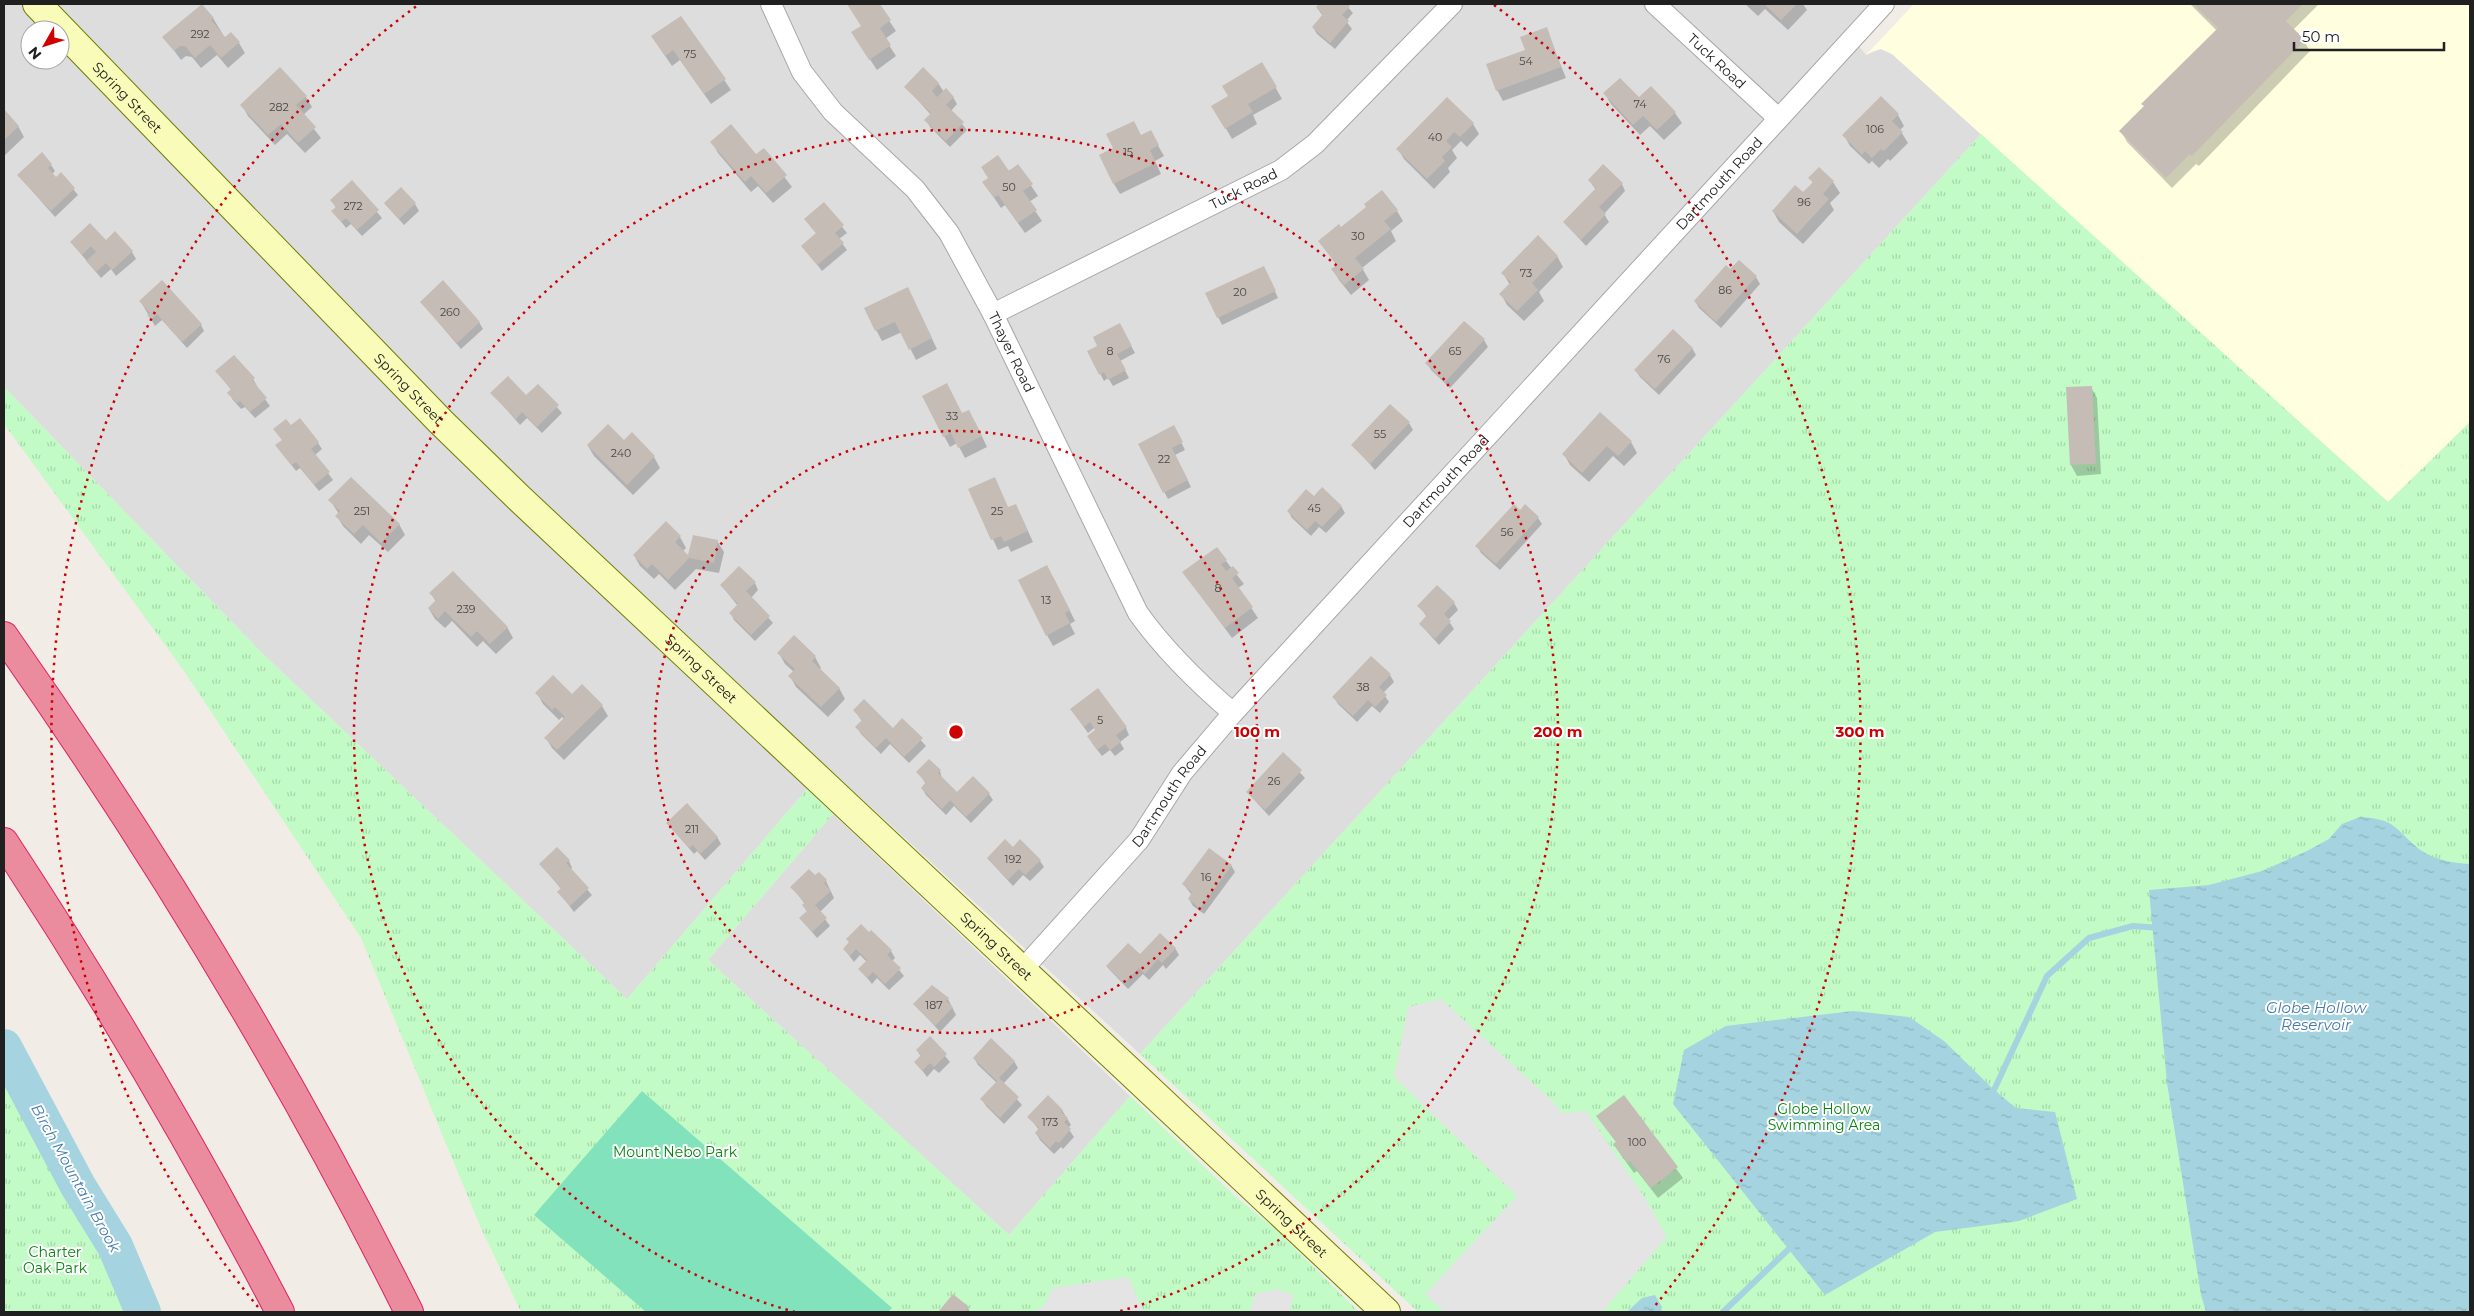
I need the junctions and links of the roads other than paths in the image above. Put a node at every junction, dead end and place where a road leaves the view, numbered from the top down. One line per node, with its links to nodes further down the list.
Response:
1 (37, 4): 11 (street, Spring Street)
2 (771, 4): 7 (street, Thayer Road)
3 (1452, 4): 7 (street, Tuck Road)
4 (1655, 4): 6 (street, Tuck Road)
5 (1884, 4): 6 (street, Dartmouth Road)
6 (1778, 118): 9 (street, Dartmouth Road)
7 (993, 314): 9 (street, Thayer Road)
8 (4, 636): 13 (highway)
9 (1233, 713): 11 (street, Dartmouth Road)
10 (4, 842): 12 (highway)
11 (1022, 970): 14 (street, Spring Street)
12 (280, 1312)
13 (409, 1312)
14 (1386, 1312)

